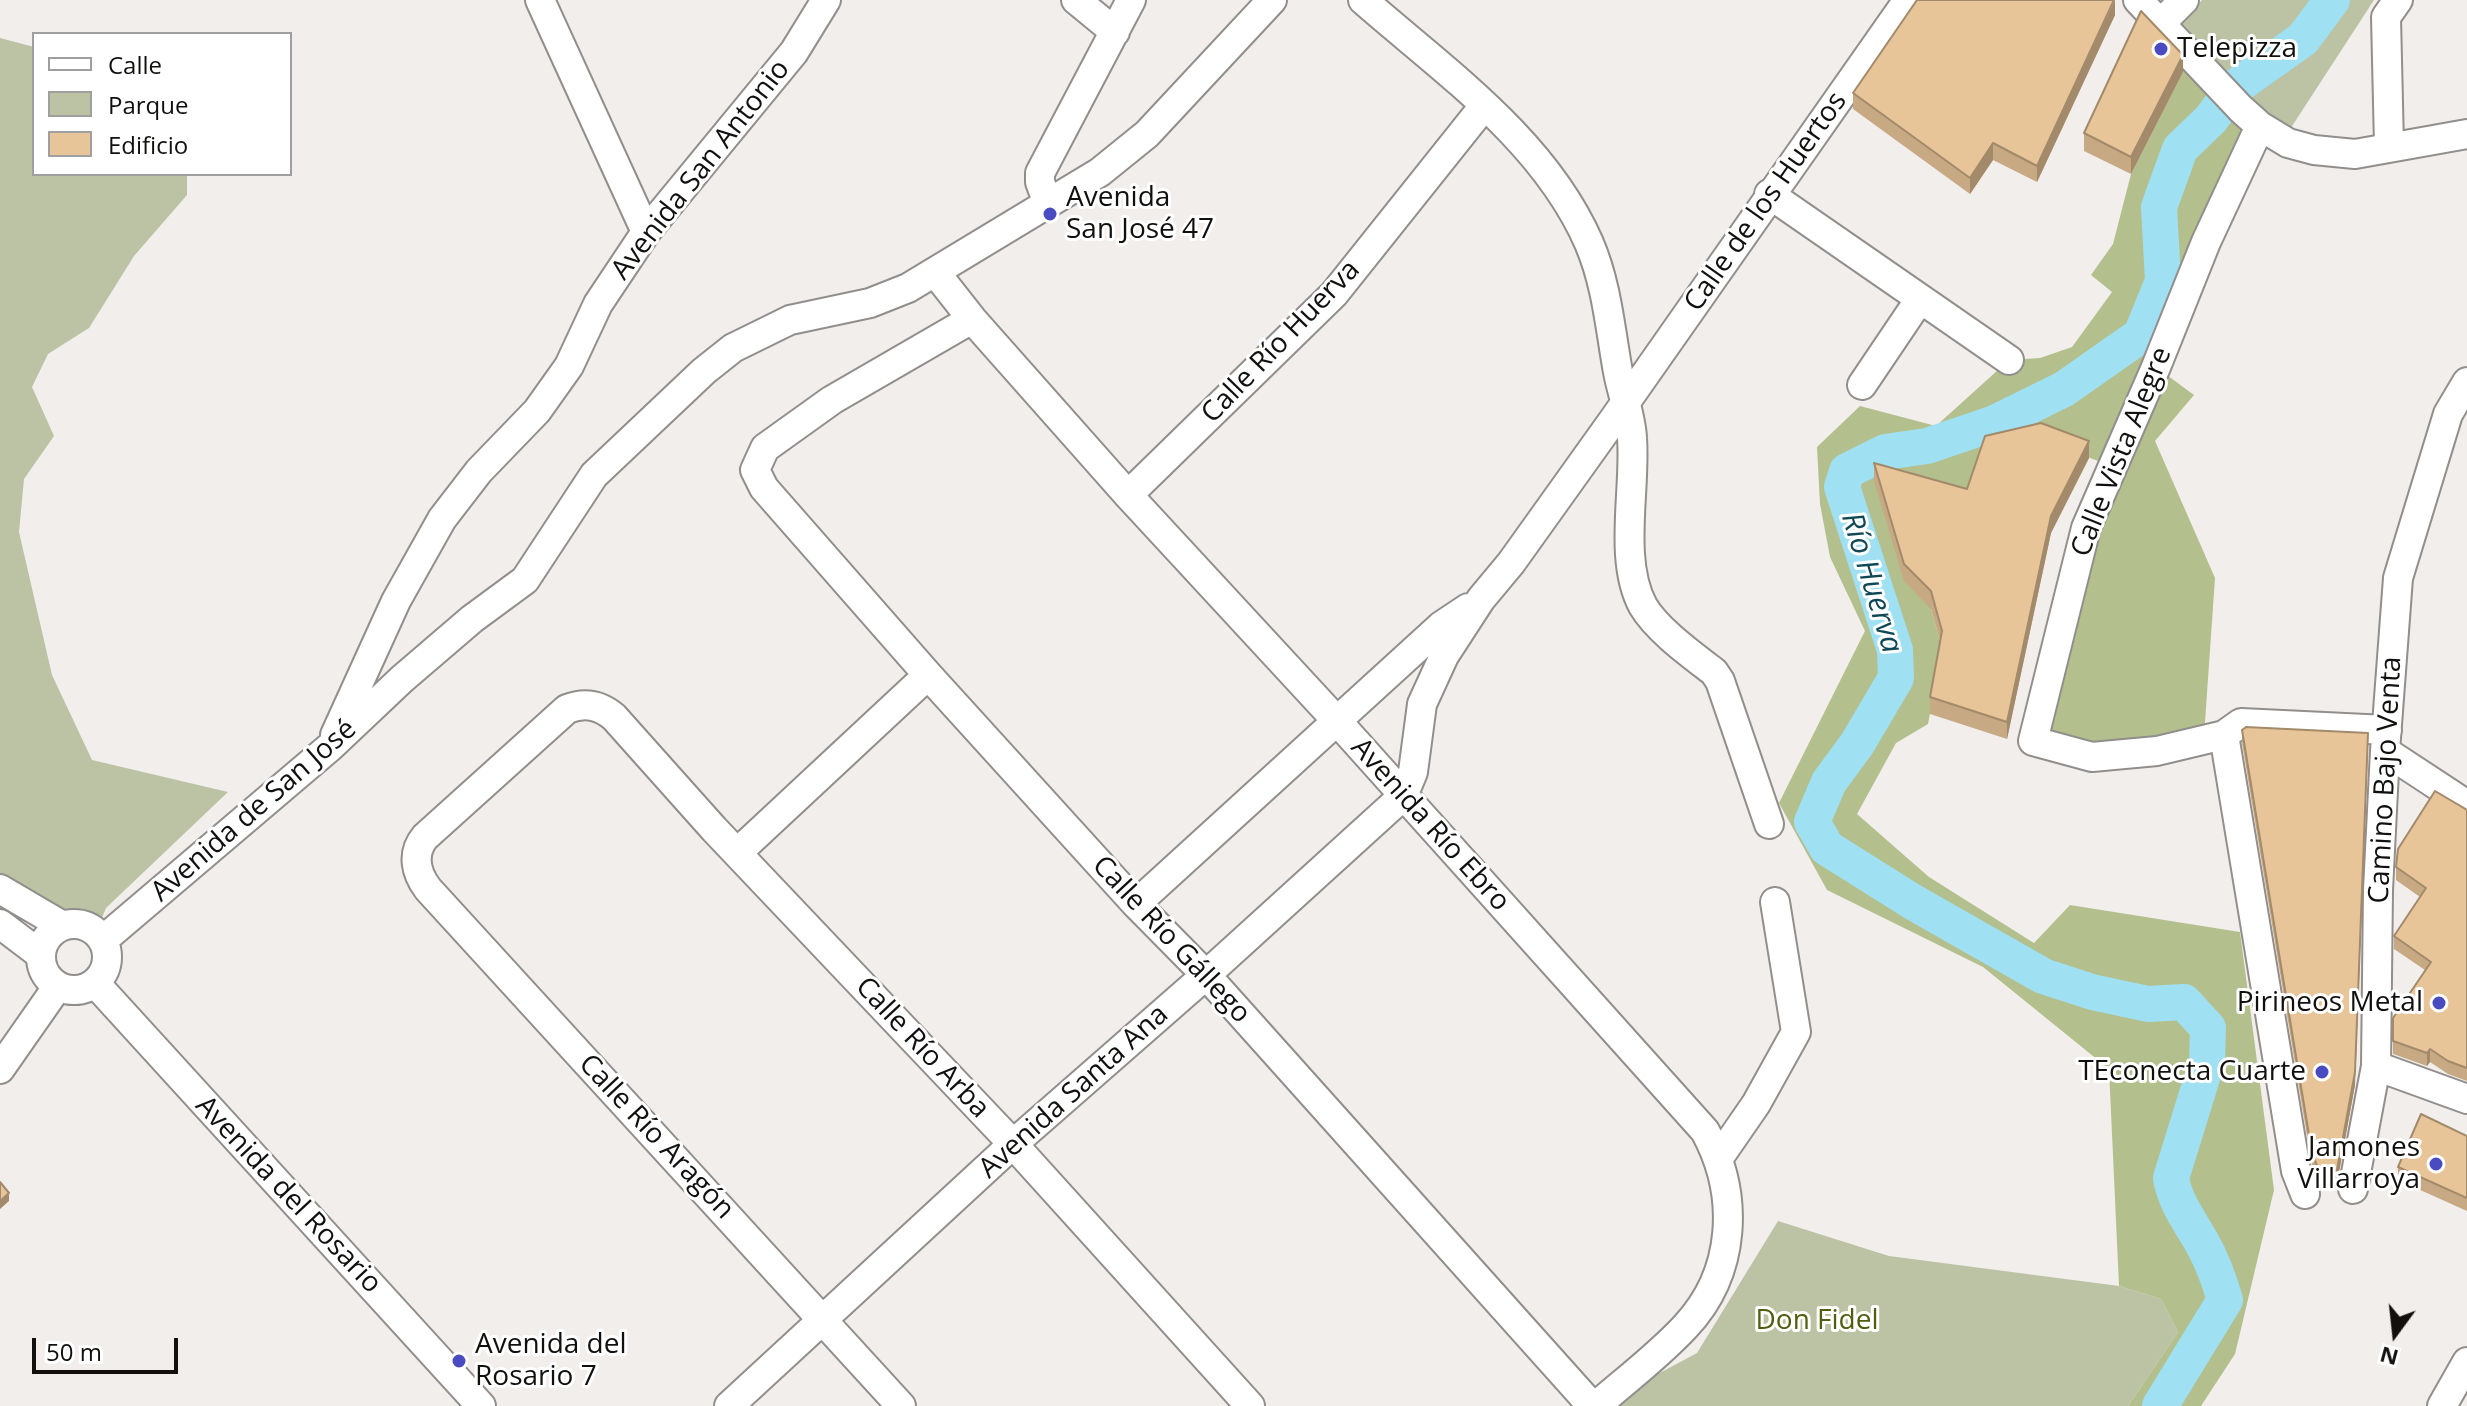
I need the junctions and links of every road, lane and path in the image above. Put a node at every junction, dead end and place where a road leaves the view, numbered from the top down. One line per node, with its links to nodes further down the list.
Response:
1 (540, 0): 19 (street)
2 (826, 0): 19 (street, Avenida San Antonio)
3 (1076, 0): 12 (street)
4 (1131, 0): 12 (street)
5 (1272, 0): 18 (street, Avenida de San José)
6 (1363, 0): 13 (street)
7 (1908, 0): 17 (street, Calle de los Huertos)
8 (2138, 0): 11 (street)
9 (2184, 0): 11 (street)
10 (2398, 0): 16 (street)
11 (2161, 23): 14 (street)
12 (1115, 32): 18 (street)
13 (1484, 106): 26 (street); 28 (street, Calle Río Huerva)
14 (2250, 117): 16 (street); 34 (street, Calle Vista Alegre)
15 (2467, 134): 16 (street)
16 (2389, 146)
17 (1769, 194): 21 (street); 26 (street, Calle de los Huertos)
18 (1048, 204): 20 (street, Avenida de San José)
19 (646, 232): 30 (street, Avenida San Antonio)
20 (935, 272): 22 (street, Avenida Río Ebro); 32 (street, Avenida de San José)
21 (1920, 299): 23 (street); 25 (street)
22 (972, 319): 28 (street, Avenida Río Ebro); 31 (street, Calle Río Gállego)
23 (2009, 360)
24 (2467, 382): 27 (street, Camino Bajo Venta)
25 (1862, 385)
26 (1624, 404): 29 (street); 39 (street)
27 (2457, 421): 35 (street, Camino Bajo Venta)
28 (1128, 495): 33 (street, Avenida Río Ebro)
29 (1481, 599): 33 (street); 37 (street)
30 (371, 654): 32 (street); 36 (street, Avenida San Antonio)
31 (928, 675): 40 (street); 44 (street, Calle Río Gállego)
32 (402, 679): 36 (street, Avenida de San José)
33 (1337, 721): 37 (street, Avenida Río Ebro); 44 (street)
34 (2224, 735): 35 (street, Calle Vista Alegre); 58 (street)
35 (2386, 740): 38 (street); 52 (street, Camino Bajo Venta)
36 (330, 747): 47 (street, Avenida de San José)
37 (1403, 796): 49 (street, Avenida Santa Ana); 56 (street, Avenida Río Ebro)
38 (2467, 805)
39 (1769, 824)
40 (737, 853): 41 (street, Calle Río Arba); 55 (street, Calle Río Arba)
41 (417, 866): 59 (street, Calle Río Aragón)
42 (0, 889): 46 (street)
43 (1775, 902): 56 (street)
44 (1136, 904): 49 (street, Calle Río Gállego)
45 (0, 924): 48 (street)
46 (63, 926): 47 (street); 48 (street)
47 (103, 940): 50 (street)
48 (41, 955): 51 (street)
49 (1206, 975): 55 (street, Avenida Santa Ana); 65 (street, Calle Río Gállego)
50 (95, 983): 51 (street); 61 (street, Avenida del Rosario)
51 (58, 986): 53 (street)
52 (2376, 1066): 54 (street); 57 (street, Camino Bajo Venta)
53 (0, 1069)
54 (2467, 1099)
55 (1013, 1144): 59 (street, Avenida Santa Ana); 64 (street, Calle Río Arba)
56 (1718, 1159): 65 (street, Avenida Río Ebro)
57 (2353, 1189)
58 (2305, 1194)
59 (823, 1319): 62 (street, Avenida Santa Ana); 63 (street, Calle Río Aragón)
60 (2467, 1362): 66 (street)
61 (481, 1406)
62 (729, 1406)
63 (901, 1406)
64 (1250, 1406)
65 (1594, 1406)
66 (2442, 1406)

